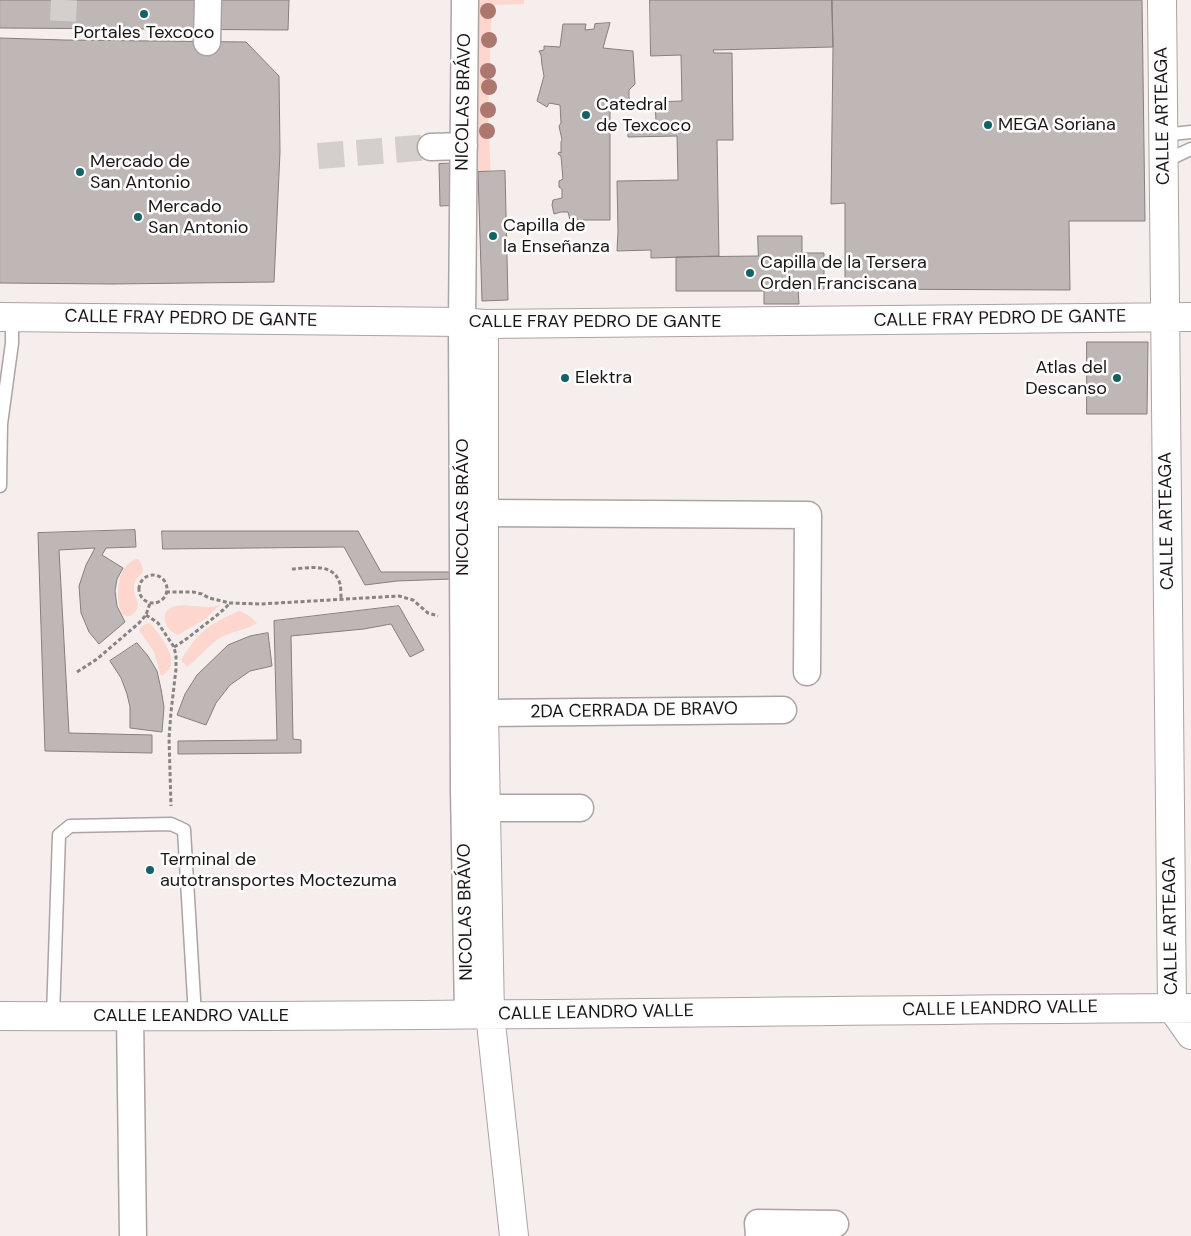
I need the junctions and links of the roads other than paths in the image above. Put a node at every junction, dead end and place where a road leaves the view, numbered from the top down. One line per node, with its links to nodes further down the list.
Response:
1 (208, 0): 4 (street)
2 (465, 0): 8 (street, NICOLAS BRÁVO)
3 (1162, 0): 6 (main road, CALLE ARTEAGA)
4 (207, 42)
5 (1191, 132): 6 (lane)
6 (1163, 135): 10 (main road, CALLE ARTEAGA)
7 (431, 146): 8 (street)
8 (464, 146): 13 (street, NICOLAS BRÁVO)
9 (1191, 149): 10 (lane)
10 (1163, 162): 12 (main road, CALLE ARTEAGA)
11 (6, 317): 13 (main road, CALLE FRAY PEDRO DE GANTE); 14 (lane)
12 (1178, 317): 13 (main road, CALLE FRAY PEDRO DE GANTE); 22 (main road, CALLE ARTEAGA)
13 (473, 323): 16 (main road, NICOLAS BRÁVO); 23 (street, NICOLAS BRÁVO)
14 (1, 418): 15 (lane)
15 (0, 486)
16 (484, 513): 17 (street); 19 (main road, NICOLAS BRÁVO)
17 (807, 672)
18 (783, 710): 19 (street, 2DA CERRADA DE BRAVO)
19 (484, 713): 20 (main road, NICOLAS BRÁVO)
20 (486, 808): 21 (street); 23 (main road, NICOLAS BRÁVO)
21 (580, 808)
22 (1181, 1008): 23 (main road, CALLE LEANDRO VALLE); 28 (main road, CALLE ARTEAGA)
23 (479, 1014): 27 (main road, CALLE LEANDRO VALLE); 31 (main road, NICOLAS BRÁVO)
24 (0, 1016): 25 (main road, CALLE LEANDRO VALLE)
25 (53, 1016): 26 (main road, CALLE LEANDRO VALLE); 27 (lane)
26 (130, 1016): 27 (main road, CALLE LEANDRO VALLE); 30 (street)
27 (195, 1016)
28 (1191, 1035)
29 (835, 1224): 32 (street)
30 (133, 1236)
31 (514, 1236)
32 (759, 1236)

